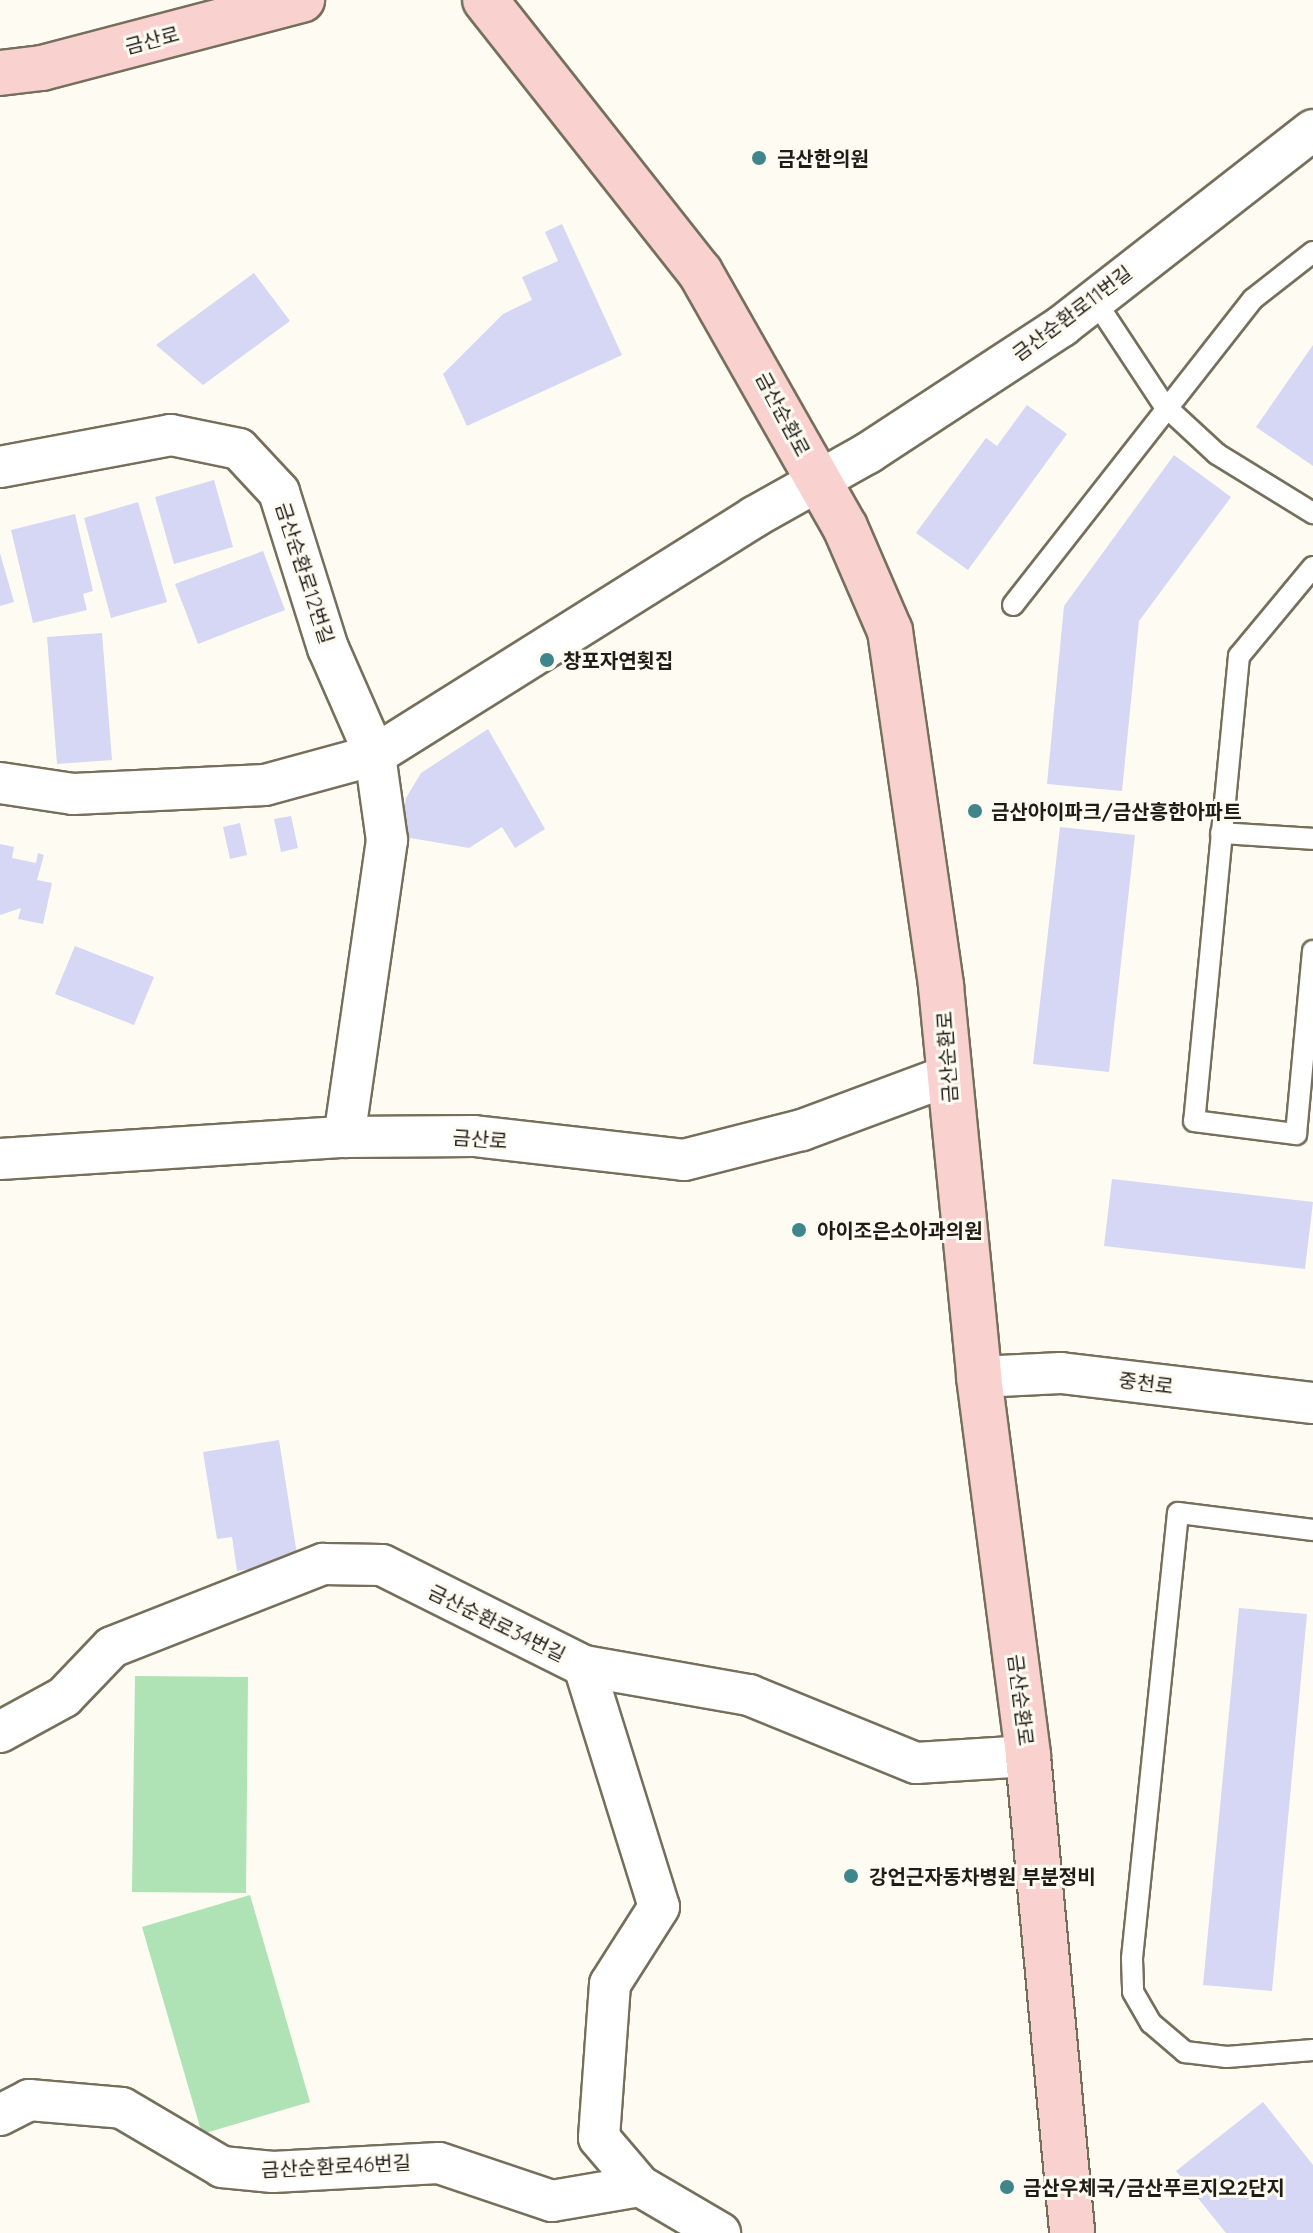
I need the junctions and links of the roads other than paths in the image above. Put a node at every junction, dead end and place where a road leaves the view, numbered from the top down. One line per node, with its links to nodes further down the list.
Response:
1 (302, 0): 3 (street, 금산로)
2 (485, 0): 9 (street, 금산순환로)
3 (0, 73)
4 (1313, 130): 6 (street, 금산순환로11번길)
5 (1313, 252): 7 (lane)
6 (1094, 299): 7 (lane); 9 (street, 금산순환로11번길)
7 (1164, 405): 10 (lane); 12 (lane)
8 (0, 467): 13 (street, 금산순환로12번길)
9 (820, 482): 13 (street); 18 (street, 금산순환로)
10 (1313, 513)
11 (1313, 567): 15 (lane)
12 (1013, 605)
13 (375, 755): 14 (street); 19 (street, 금산순환로12번길)
14 (0, 783)
15 (1221, 833): 16 (lane); 17 (lane)
16 (1313, 839)
17 (1313, 951)
18 (947, 1076): 19 (street, 금산로); 21 (street, 금산순환로)
19 (344, 1137): 20 (street, 금산로)
20 (0, 1159)
21 (979, 1377): 22 (street, 중천로); 26 (street, 금산순환로)
22 (1313, 1403)
23 (1313, 1530): 27 (lane)
24 (584, 1666): 25 (street, 금산순환로34번길); 26 (street, 금산순환로34번길); 29 (street)
25 (0, 1732)
26 (1028, 1756): 31 (street, 금산순환로)
27 (1313, 2050)
28 (0, 2115): 29 (street, 금산순환로46번길)
29 (640, 2186): 30 (street)
30 (720, 2233)
31 (1072, 2233)

